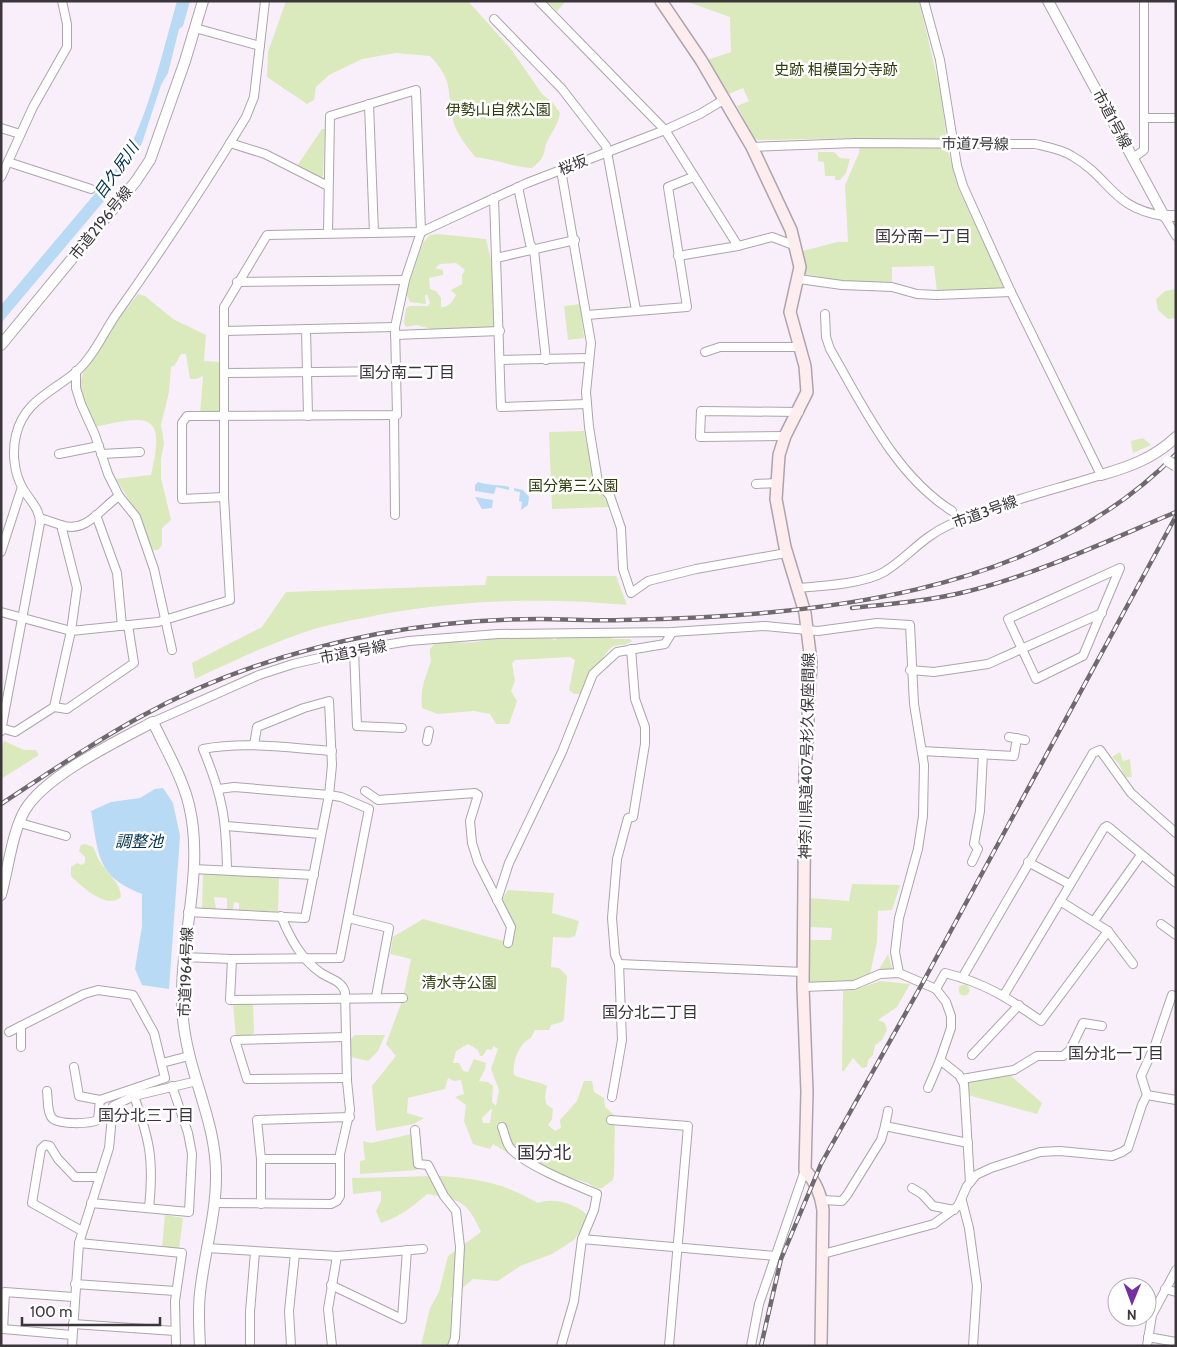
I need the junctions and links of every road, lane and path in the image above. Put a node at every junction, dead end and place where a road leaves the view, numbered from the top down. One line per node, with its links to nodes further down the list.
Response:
1 (62, 1): 18 (street)
2 (203, 1): 10 (street, 市道2196号線)
3 (265, 1): 11 (street)
4 (539, 1): 17 (street)
5 (661, 1): 12 (main road, 神奈川県道407号杉久保座間線)
6 (924, 1): 20 (street)
7 (1048, 1): 23 (street, 市道1号線)
8 (1144, 1): 14 (street)
9 (494, 19): 22 (street)
10 (195, 28): 11 (street); 55 (street, 市道2196号線)
11 (260, 46): 19 (street)
12 (724, 99): 17 (street, 桜坂); 21 (main road, 神奈川県道407号杉久保座間線)
13 (369, 104): 28 (street); 34 (street); 36 (street)
14 (1144, 118): 15 (street); 23 (street)
15 (1176, 118)
16 (1, 128): 18 (street)
17 (665, 130): 22 (street, 桜坂); 27 (street)
18 (20, 134): 24 (street)
19 (230, 142): 28 (street); 62 (street)
20 (954, 144): 21 (street, 市道7号線); 32 (street, 市道7号線); 47 (street)
21 (752, 147): 40 (main road, 神奈川県道407号杉久保座間線)
22 (607, 150): 25 (street, 桜坂); 48 (street)
23 (1133, 158): 32 (street, 市道1号線)
24 (8, 162): 26 (street); 30 (street)
25 (561, 170): 29 (street, 桜坂); 38 (street)
26 (1, 176)
27 (693, 177): 39 (street); 42 (street)
28 (328, 186): 35 (street)
29 (518, 187): 31 (street, 桜坂); 41 (street)
30 (91, 189)
31 (494, 198): 34 (street, 桜坂); 43 (street)
32 (1164, 216): 33 (street, 市道7号線); 37 (street, 市道1号線)
33 (1176, 216)
34 (421, 232): 36 (street); 45 (street)
35 (328, 233): 36 (street); 46 (street)
36 (374, 233)
37 (1176, 236)
38 (574, 240): 41 (street); 49 (street)
39 (738, 246): 40 (street); 42 (street)
40 (796, 246): 44 (main road, 神奈川県道407号杉久保座間線)
41 (534, 250): 43 (street); 60 (street)
42 (678, 256): 48 (street)
43 (496, 258): 54 (street)
44 (799, 279): 47 (street); 56 (main road, 神奈川県道407号杉久保座間線)
45 (405, 280): 46 (street); 53 (street)
46 (237, 282): 52 (street)
47 (1011, 292): 77 (street)
48 (636, 310): 49 (street)
49 (587, 314): 58 (street)
50 (825, 314): 83 (street)
51 (306, 329): 52 (street); 53 (street); 63 (street)
52 (224, 331): 64 (street)
53 (395, 331): 54 (street); 61 (street)
54 (500, 331): 59 (street)
55 (1, 345)
56 (799, 347): 57 (street); 66 (main road, 神奈川県道407号杉久保座間線)
57 (705, 352)
58 (590, 358): 60 (street); 65 (street)
59 (500, 360): 60 (street); 65 (street)
60 (546, 360)
61 (396, 371): 63 (street); 67 (street)
62 (76, 372): 72 (street); 80 (street)
63 (307, 372): 64 (street); 69 (street)
64 (224, 373): 68 (street)
65 (587, 404): 90 (street)
66 (799, 412): 70 (main road, 神奈川県道407号杉久保座間線); 70 (street)
67 (394, 415): 69 (street); 85 (street)
68 (223, 416): 69 (street); 82 (street); 82 (street)
69 (308, 416)
70 (785, 436): 78 (main road, 神奈川県道407号杉久保座間線)
71 (1176, 437): 74 (street, 市道3号線)
72 (100, 450): 73 (street); 75 (street); 81 (street)
73 (140, 452)
74 (1158, 453): 76 (street); 77 (street, 市道3号線)
75 (59, 454)
76 (1172, 463)
77 (1101, 475): 91 (street, 市道3号線)
78 (777, 483): 79 (street); 90 (main road, 神奈川県道407号杉久保座間線)
79 (756, 484)
80 (22, 487): 86 (street); 88 (street)
81 (119, 496): 84 (street); 95 (street)
82 (224, 497): 95 (street)
83 (952, 511)
84 (96, 516): 87 (street); 96 (street)
85 (395, 516)
86 (40, 518): 87 (street); 94 (street)
87 (61, 525): 98 (street)
88 (3, 537): 89 (street)
89 (1, 552)
90 (786, 553): 91 (main road, 神奈川県道407号杉久保座間線)
91 (798, 588): 97 (main road, 神奈川県道407号杉久保座間線)
92 (1, 612): 94 (street)
93 (1102, 613): 100 (street); 100 (street); 100 (street)
94 (23, 618): 98 (street); 108 (street)
95 (165, 619): 96 (street); 102 (street)
96 (125, 626): 98 (street); 105 (street)
97 (808, 630): 99 (street, 市道3号線); 104 (street, 市道3号線); 148 (main road, 神奈川県道407号杉久保座間線)
98 (71, 631): 105 (street)
99 (672, 632): 101 (street); 103 (street, 市道3号線)
100 (1023, 648): 104 (street)
101 (631, 649): 133 (street); 146 (street)
102 (172, 650)
103 (354, 650): 106 (street, 市道3号線); 107 (street)
104 (910, 670): 114 (street)
105 (54, 706): 108 (street)
106 (152, 722): 119 (street, 市道3号線); 127 (street, 市道1964号線)
107 (402, 728)
108 (1, 729)
109 (429, 731): 111 (street)
110 (1025, 740): 115 (street)
111 (427, 741)
112 (254, 745): 113 (street); 113 (street); 116 (street)
113 (332, 751): 118 (street)
114 (922, 751): 115 (street); 149 (street)
115 (983, 754): 125 (street)
116 (219, 789): 118 (street); 120 (street)
117 (364, 791): 133 (street)
118 (329, 795): 122 (street); 137 (street)
119 (20, 823): 123 (street); 132 (street, 市道3号線)
120 (226, 826): 122 (street); 128 (street)
121 (1176, 833): 126 (street)
122 (321, 834): 129 (street)
123 (66, 836)
124 (1141, 855): 130 (street); 131 (street); 138 (street)
125 (972, 862)
126 (1028, 862): 131 (street); 150 (street)
127 (193, 869): 128 (street); 135 (street, 市道1964号線)
128 (227, 870): 129 (street)
129 (314, 875): 136 (street)
130 (1176, 883)
131 (1069, 884): 134 (street)
132 (1, 895)
133 (497, 900): 142 (street)
134 (1060, 902): 138 (street); 153 (street)
135 (188, 912): 136 (street); 143 (street, 市道1964号線)
136 (281, 916): 144 (street)
137 (348, 918): 144 (street); 156 (street)
138 (1094, 921): 140 (street)
139 (1162, 924): 141 (street)
140 (1108, 931): 147 (street); 158 (street)
141 (1176, 935)
142 (508, 943)
143 (184, 956): 145 (street); 167 (street, 市道1964号線)
144 (304, 958): 145 (street); 155 (street)
145 (232, 960): 155 (street)
146 (618, 964): 148 (street); 179 (street)
147 (1133, 964)
148 (803, 972): 151 (main road, 神奈川県道407号杉久保座間線)
149 (899, 973): 151 (street); 152 (street)
150 (962, 978): 152 (street); 153 (street)
151 (803, 986): 191 (main road, 神奈川県道407号杉久保座間線)
152 (936, 989): 168 (street)
153 (1004, 995): 158 (street)
154 (1172, 996): 159 (street)
155 (346, 997): 156 (street); 164 (street)
156 (376, 998): 157 (street)
157 (403, 998)
158 (1018, 1006): 166 (street)
159 (1167, 1012): 160 (street); 177 (street)
160 (1176, 1016)
161 (21, 1026): 163 (street); 165 (street); 169 (street)
162 (1102, 1026): 172 (street)
163 (9, 1032)
164 (346, 1037): 171 (street); 171 (street)
165 (22, 1048)
166 (972, 1055)
167 (190, 1056): 169 (street); 173 (street, 市道1964号線)
168 (940, 1060): 172 (street); 175 (street)
169 (162, 1063): 180 (street)
170 (74, 1067): 180 (street)
171 (347, 1078): 183 (street)
172 (962, 1079): 188 (street)
173 (197, 1081): 174 (street); 198 (street, 市道1964号線)
174 (172, 1086): 178 (street); 200 (street)
175 (928, 1088)
176 (48, 1091): 180 (street)
177 (1147, 1095): 181 (street); 193 (street)
178 (134, 1096): 192 (street); 200 (street)
179 (612, 1097)
180 (100, 1100)
181 (1176, 1100)
182 (888, 1111): 185 (street)
183 (350, 1117): 189 (street); 190 (street)
184 (611, 1120): 205 (street)
185 (884, 1126): 188 (street); 195 (street)
186 (502, 1127): 203 (street)
187 (415, 1130): 232 (street)
188 (968, 1143): 193 (street)
189 (261, 1159): 190 (street); 199 (street)
190 (340, 1159): 199 (street)
191 (805, 1170): 195 (main road); 213 (street)
192 (99, 1177): 197 (street); 202 (street)
193 (970, 1182): 196 (street)
194 (912, 1188): 201 (street)
195 (822, 1200): 211 (main road)
196 (962, 1201): 201 (street); 237 (street)
197 (90, 1203): 200 (street); 202 (street)
198 (215, 1203): 199 (street); 206 (street, 市道1964号線)
199 (261, 1204)
200 (149, 1208)
201 (954, 1210): 211 (street)
202 (82, 1231): 204 (street)
203 (582, 1239): 205 (street); 233 (street)
204 (79, 1243): 215 (street); 218 (street)
205 (677, 1247): 213 (street); 234 (street)
206 (207, 1248): 209 (street); 228 (street, 市道1964号線)
207 (423, 1248): 208 (street)
208 (407, 1250): 212 (street); 216 (street)
209 (256, 1252): 210 (street); 229 (street)
210 (295, 1254): 212 (street); 230 (street)
211 (823, 1254): 236 (main road)
212 (337, 1256): 216 (street)
213 (775, 1256): 235 (street)
214 (1176, 1270): 217 (street)
215 (75, 1284): 218 (street); 220 (street)
216 (331, 1285): 231 (street)
217 (1165, 1290): 219 (street); 224 (street)
218 (176, 1292): 222 (street)
219 (1176, 1292)
220 (73, 1297): 221 (street); 223 (street)
221 (73, 1324): 222 (street); 223 (street)
222 (175, 1331): 227 (street)
223 (72, 1335): 226 (street)
224 (1148, 1342): 225 (street)
225 (1176, 1342)
226 (72, 1346)
227 (176, 1346)
228 (200, 1346)
229 (250, 1346)
230 (291, 1346)
231 (332, 1346)
232 (452, 1346)
233 (561, 1346)
234 (669, 1346)
235 (751, 1346)
236 (821, 1346)
237 (973, 1346)

